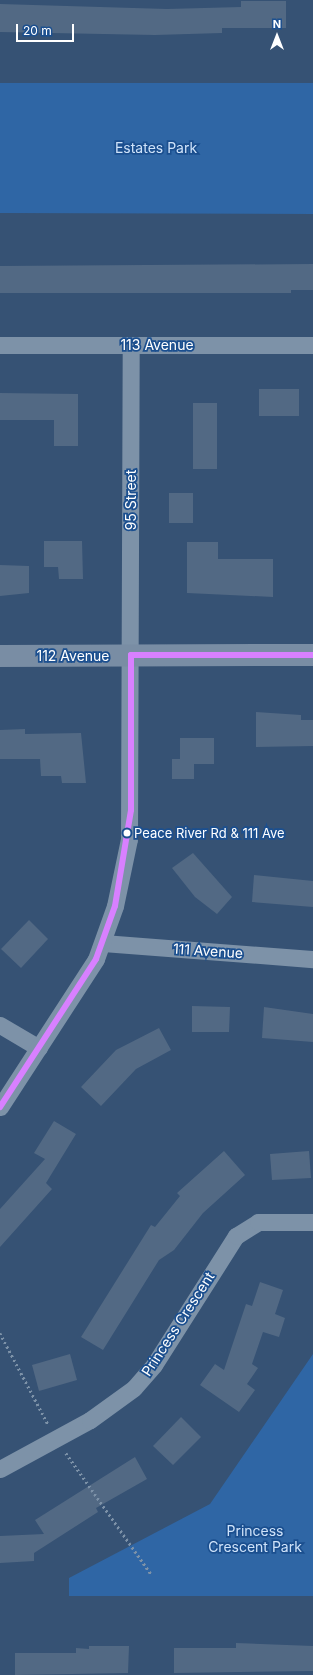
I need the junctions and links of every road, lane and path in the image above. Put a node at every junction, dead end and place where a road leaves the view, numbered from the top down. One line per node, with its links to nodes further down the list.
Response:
1 (0, 345): 2 (street, 113 Avenue)
2 (130, 345): 3 (street, 113 Avenue); 4 (street, 95 Street)
3 (313, 345)
4 (131, 655): 5 (street, 112 Avenue); 6 (street, 112 Avenue); 7 (street, 95 Street)
5 (313, 655)
6 (0, 656)
7 (103, 943): 8 (street, 111 Avenue); 10 (street, 95 Street)
8 (313, 959)
9 (0, 1025): 10 (street)
10 (39, 1048): 11 (street, 95 Street)
11 (0, 1107)
12 (313, 1222): 14 (street, Princess Crescent)
13 (0, 1333): 14 (path)
14 (56, 1440): 15 (street, Princess Crescent); 16 (path)
15 (0, 1469)
16 (151, 1574)

